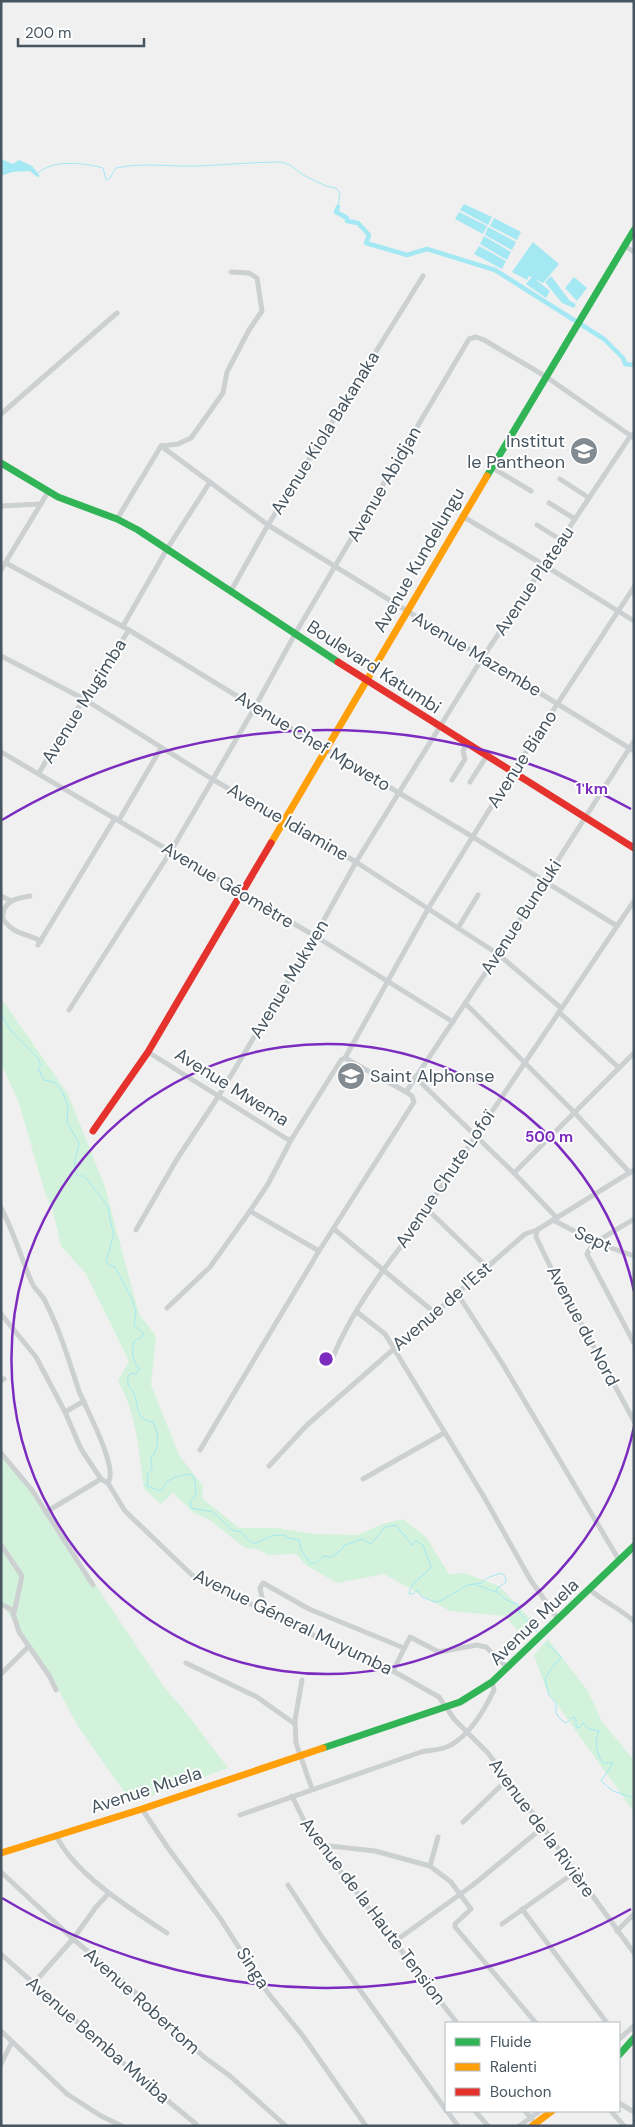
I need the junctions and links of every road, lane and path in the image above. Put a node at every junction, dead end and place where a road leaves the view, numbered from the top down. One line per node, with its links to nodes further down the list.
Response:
1 (634, 230): 2 (street, Avenue Kundelungu)
2 (625, 246): 3 (street); 7 (street, Avenue Kundelungu)
3 (634, 252)
4 (231, 272): 10 (street)
5 (422, 276): 24 (street, Avenue Kiola Bakanaka)
6 (117, 313): 8 (street)
7 (544, 376): 9 (street); 12 (street, Avenue Kundelungu); 30 (street, Avenue Abidjan)
8 (1, 414)
9 (632, 436): 17 (street, Avenue Plateau)
10 (161, 446): 14 (street, Avenue Mazembe); 22 (street)
11 (1, 463): 16 (street, Boulevard Katumbi)
12 (491, 467): 15 (street); 21 (street, Avenue Kundelungu)
13 (560, 479): 17 (street)
14 (210, 482): 24 (street, Avenue Mazembe); 27 (street, Avenue Mugimba)
15 (532, 491)
16 (48, 492): 19 (street); 22 (street, Boulevard Katumbi)
17 (589, 498): 23 (street, Avenue Plateau)
18 (549, 503): 23 (street)
19 (41, 504): 20 (street); 28 (street)
20 (1, 506)
21 (462, 516): 29 (street); 34 (street, Avenue Kundelungu)
22 (116, 519): 27 (street, Boulevard Katumbi)
23 (575, 519): 26 (street, Avenue Plateau)
24 (268, 525): 30 (street, Avenue Mazembe); 33 (street, Avenue Kiola Bakanaka)
25 (537, 525): 26 (street)
26 (560, 540): 29 (street, Avenue Plateau)
27 (167, 549): 33 (street, Boulevard Katumbi); 37 (street, Avenue Mugimba)
28 (6, 563): 31 (street); 37 (street, Avenue Chef Mpweto)
29 (544, 565): 35 (street); 41 (street, Avenue Plateau)
30 (335, 567): 34 (street, Avenue Mazembe); 39 (street, Avenue Abidjan)
31 (1, 570)
32 (634, 587): 35 (street, Avenue Biano)
33 (231, 591): 39 (street, Boulevard Katumbi)
34 (406, 611): 41 (street, Avenue Mazembe); 42 (street, Avenue Kundelungu)
35 (618, 611): 36 (street); 44 (street, Avenue Biano)
36 (634, 621)
37 (123, 626): 38 (street, Avenue Chef Mpweto)
38 (129, 630): 43 (street, Avenue Mugimba); 45 (street, Avenue Chef Mpweto)
39 (294, 634): 42 (street, Boulevard Katumbi); 45 (street, Avenue Abidjan)
40 (1, 656): 43 (street, Avenue Idiamine)
41 (483, 657): 44 (street, Avenue Mazembe); 46 (street, Avenue Plateau)
42 (366, 681): 46 (street, Boulevard Katumbi); 50 (street, Avenue Mwema)
43 (84, 699): 49 (street, Avenue Idiamine); 54 (street, Avenue Mugimba)
44 (558, 703): 51 (street, Avenue Mazembe); 55 (street, Avenue Biano)
45 (254, 707): 50 (street, Avenue Chef Mpweto); 56 (street, Avenue Abidjan)
46 (441, 728): 48 (street, Boulevard Katumbi); 59 (street, Avenue Mukwen)
47 (634, 741): 51 (street, Avenue Bunduki)
48 (466, 744): 53 (street, Boulevard Katumbi); 57 (street)
49 (161, 748): 56 (street, Avenue Idiamine); 61 (street)
50 (327, 750): 59 (street, Avenue Chef Mpweto); 62 (street, Avenue Mwema)
51 (631, 750): 60 (street, Avenue Bunduki)
52 (1, 752): 54 (street, Avenue Géomètre)
53 (486, 757): 55 (street, Boulevard Katumbi); 58 (street)
54 (39, 773): 61 (street, Avenue Géomètre)
55 (512, 773): 60 (street, Boulevard Katumbi); 63 (street, Avenue Biano)
56 (212, 779): 62 (street, Avenue Idiamine); 65 (street, Avenue Abidjan)
57 (452, 780)
58 (470, 782)
59 (400, 793): 63 (street, Avenue Chef Mpweto); 66 (street, Avenue Mukwen)
60 (584, 818): 64 (street, Boulevard Katumbi); 67 (street, Avenue Bunduki)
61 (117, 819): 65 (street, Avenue Géomètre); 75 (street)
62 (285, 821): 66 (street, Avenue Idiamine); 68 (street, Avenue Mwema)
63 (473, 836): 67 (street, Avenue Chef Mpweto); 74 (street, Avenue Biano)
64 (634, 848)
65 (170, 851): 68 (street, Avenue Géomètre); 82 (street, Avenue Abidjan)
66 (356, 862): 74 (street, Avenue Idiamine); 78 (street, Avenue Mukwen)
67 (544, 881): 76 (street, Avenue Chef Mpweto); 79 (street, Avenue Bunduki)
68 (242, 893): 78 (street, Avenue Géomètre); 85 (street, Avenue Mwema)
69 (478, 895): 77 (street)
70 (1, 896): 72 (street)
71 (30, 896): 72 (street)
72 (11, 901): 75 (street)
73 (634, 901): 76 (street, Avenue Chute Lofoï)
74 (428, 909): 77 (street, Avenue Idiamine); 80 (street, Avenue Biano)
75 (2, 918)
76 (616, 926): 83 (street, Avenue Chute Lofoï)
77 (458, 928): 79 (street, Avenue Idiamine)
78 (315, 936): 80 (street, Avenue Géomètre); 92 (street, Avenue Mukwen)
79 (498, 954): 81 (street, Avenue Bunduki); 83 (street, Avenue Idiamine)
80 (387, 981): 84 (street, Avenue Géomètre); 87 (street, Avenue Mwema)
81 (466, 1003): 84 (street, Avenue Bunduki); 88 (street)
82 (69, 1010)
83 (560, 1010): 88 (street, Avenue Chute Lofoï); 89 (street, Avenue Idiamine)
84 (453, 1022): 90 (street, Avenue Bunduki)
85 (148, 1052): 92 (street, Avenue Mwema); 94 (street)
86 (634, 1053): 89 (street)
87 (345, 1058): 91 (street); 96 (street, Avenue Mwema)
88 (525, 1062): 93 (street); 95 (street, Avenue Chute Lofoï)
89 (619, 1068): 93 (street)
90 (415, 1078): 91 (street, Avenue Bunduki); 95 (street, Sept)
91 (406, 1092): 104 (street)
92 (218, 1097): 96 (street, Avenue Mwema); 105 (street, Avenue Mukwen)
93 (574, 1112): 97 (street); 98 (street)
94 (93, 1131)
95 (474, 1135): 98 (street, Sept); 100 (street, Avenue Chute Lofoï)
96 (291, 1140): 101 (street)
97 (632, 1172): 102 (street, Avenue de l'Est)
98 (514, 1173): 102 (street, Sept)
99 (1, 1208): 120 (street)
100 (426, 1208): 110 (street); 111 (street, Avenue Chute Lofoï)
101 (250, 1211): 108 (street); 113 (street)
102 (555, 1219): 106 (street, Avenue de l'Est); 107 (street, Sept)
103 (634, 1219): 107 (street)
104 (334, 1229): 108 (street); 111 (street)
105 (136, 1230)
106 (537, 1230): 110 (street, Avenue de l'Est); 122 (street, Avenue du Nord)
107 (597, 1243): 109 (street, Sept); 117 (street)
108 (319, 1251): 124 (street)
109 (633, 1257)
110 (486, 1266): 112 (street, Avenue de l'Est)
111 (382, 1271): 114 (street, Avenue Chute Lofoï); 115 (street)
112 (457, 1293): 115 (street, Avenue de l'Est); 133 (street)
113 (167, 1308)
114 (357, 1312): 118 (street); 119 (street, Avenue Chute Lofoï)
115 (434, 1313): 118 (street, Avenue de l'Est)
116 (1, 1314): 121 (street)
117 (634, 1343)
118 (394, 1348): 123 (street); 126 (street, Avenue de l'Est)
119 (331, 1362)
120 (84, 1401): 121 (street); 129 (street)
121 (65, 1412): 127 (street)
122 (634, 1421)
123 (444, 1433): 128 (street); 139 (street)
124 (200, 1450)
125 (1, 1453): 130 (street)
126 (269, 1466)
127 (101, 1479): 129 (street); 130 (street)
128 (363, 1479)
129 (108, 1484): 137 (street, Avenue Géneral Muyumba)
130 (46, 1512): 134 (street)
131 (1, 1545): 138 (street)
132 (634, 1546): 133 (street, Avenue Muela)
133 (619, 1560): 135 (street, Avenue Muela)
134 (94, 1585)
135 (589, 1590): 139 (street, Avenue Muela); 140 (street)
136 (1, 1604): 138 (street)
137 (265, 1611): 142 (street); 145 (street, Avenue Géneral Muyumba)
138 (14, 1613): 141 (street)
139 (558, 1620): 144 (street, Avenue Muela)
140 (634, 1621)
141 (28, 1647): 146 (street); 149 (street)
142 (404, 1648): 144 (street); 145 (street)
143 (186, 1663): 151 (street)
144 (508, 1668): 148 (street, Avenue Muela)
145 (392, 1671): 150 (street, Avenue Géneral Muyumba)
146 (1, 1674)
147 (302, 1680): 151 (street, Avenue de la Haute Tension)
148 (492, 1682): 150 (street, Avenue Muela); 152 (street)
149 (56, 1690)
150 (446, 1707): 152 (street, Avenue de la Rivière); 153 (street, Avenue Muela)
151 (295, 1724): 153 (street, Avenue de la Haute Tension)
152 (466, 1731): 154 (street, Avenue de la Rivière); 155 (street)
153 (299, 1755): 155 (street, Avenue de la Haute Tension); 157 (street, Avenue Muela)
154 (508, 1779): 159 (street); 160 (street, Avenue de la Rivière)
155 (312, 1789): 156 (street, Avenue de la Haute Tension)
156 (292, 1796): 158 (street); 163 (street, Avenue de la Haute Tension)
157 (142, 1809): 161 (street, Avenue Muela); 202 (street, Singa)
158 (240, 1815)
159 (463, 1822)
160 (542, 1828): 167 (street, Avenue de la Rivière); 170 (street)
161 (56, 1835): 164 (street, Avenue Muela); 169 (street)
162 (438, 1838): 165 (street)
163 (321, 1845): 165 (street); 177 (street, Avenue de la Haute Tension)
164 (1, 1853)
165 (430, 1866): 170 (street)
166 (1, 1872): 176 (street, Avenue Robertom)
167 (575, 1872): 171 (street); 174 (street, Avenue de la Rivière)
168 (288, 1885): 192 (street)
169 (109, 1893): 175 (street); 176 (street)
170 (460, 1894): 177 (street); 182 (street)
171 (522, 1909): 173 (street); 183 (street)
172 (634, 1914): 174 (street)
173 (502, 1924)
174 (617, 1931): 178 (street, Avenue de la Rivière)
175 (167, 1933)
176 (73, 1939): 180 (street); 201 (street, Avenue Robertom)
177 (394, 1942): 181 (street, Avenue de la Haute Tension)
178 (634, 1953)
179 (1, 1954): 180 (street, Avenue Bemba Mwiba)
180 (33, 1984): 199 (street, Avenue Bemba Mwiba)
181 (456, 2022)
182 (535, 2022)
183 (606, 2022)
184 (634, 2026): 186 (street)
185 (1, 2031): 188 (street)
186 (620, 2038)
187 (634, 2038): 189 (street)
188 (12, 2042): 190 (street); 200 (street)
189 (620, 2054)
190 (1, 2064)
191 (620, 2105): 197 (street)
192 (445, 2107)
193 (448, 2112): 203 (street)
194 (476, 2112): 204 (street)
195 (550, 2112): 198 (street)
196 (612, 2112): 206 (street)
197 (634, 2112)
198 (532, 2122): 205 (street)
199 (196, 2124)
200 (122, 2126)
201 (286, 2126)
202 (366, 2126)
203 (458, 2126)
204 (488, 2126)
205 (519, 2126)
206 (624, 2126)

